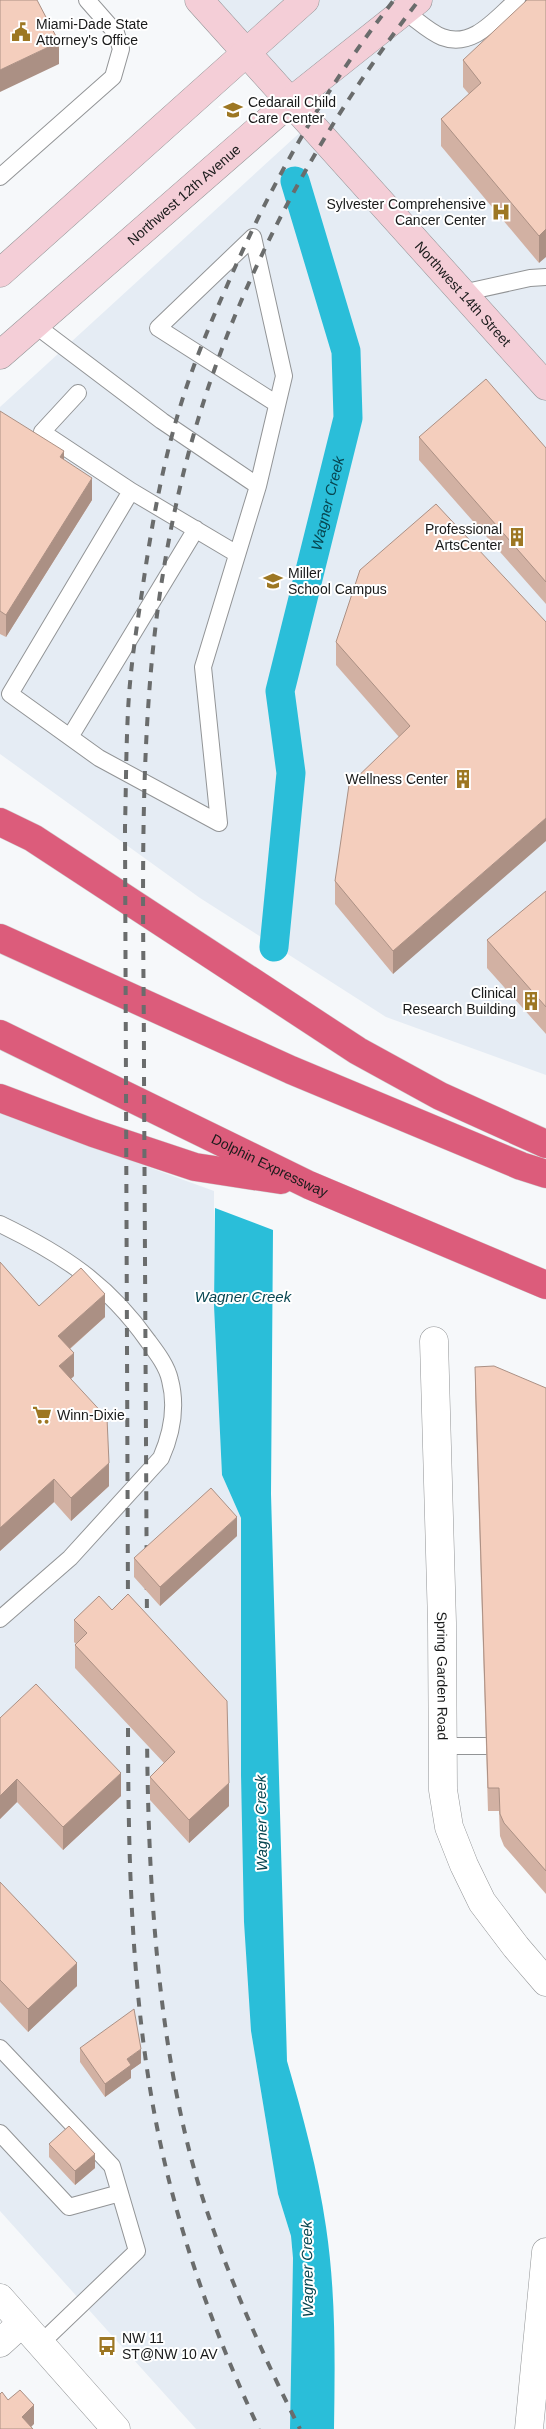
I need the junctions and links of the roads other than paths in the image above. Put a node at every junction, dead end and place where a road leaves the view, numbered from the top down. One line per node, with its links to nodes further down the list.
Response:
1 (87, 0): 8 (lane)
2 (199, 0): 6 (main road, Northwest 14th Street)
3 (305, 0): 6 (main road)
4 (517, 0): 5 (lane)
5 (411, 5): 7 (main road, Northwest 12th Avenue)
6 (246, 52): 7 (main road, Northwest 14th Street); 9 (main road)
7 (290, 102): 11 (main road, Northwest 14th Street); 12 (main road, Northwest 12th Avenue)
8 (0, 177)
9 (0, 274)
10 (546, 277): 11 (lane)
11 (462, 293): 14 (main road, Northwest 14th Street)
12 (35, 325): 13 (main road, Northwest 12th Avenue); 17 (lane)
13 (0, 355)
14 (546, 386)
15 (78, 393): 18 (lane)
16 (277, 404): 16 (lane); 17 (lane)
17 (258, 486): 20 (lane)
18 (131, 491): 19 (lane); 21 (lane)
19 (196, 529): 20 (lane); 21 (lane)
20 (237, 554): 21 (lane)
21 (70, 737)
22 (0, 808): 24 (highway)
23 (0, 822): 24 (highway)
24 (33, 838): 30 (highway)
25 (0, 938): 31 (highway)
26 (0, 1034): 28 (highway, Dolphin Expressway)
27 (0, 1039): 28 (highway)
28 (40, 1055): 32 (highway, Dolphin Expressway)
29 (0, 1098): 32 (highway)
30 (546, 1144)
31 (546, 1174)
32 (310, 1185): 34 (highway, Dolphin Expressway)
33 (0, 1224): 36 (lane)
34 (546, 1285)
35 (434, 1341): 37 (street, Spring Garden Road)
36 (0, 1619)
37 (442, 1746): 38 (lane); 39 (street, Spring Garden Road)
38 (486, 1746)
39 (546, 1982)
40 (0, 2048): 42 (lane)
41 (0, 2133): 42 (lane)
42 (120, 2193): 47 (lane)
43 (546, 2252): 49 (street)
44 (0, 2298): 45 (street)
45 (22, 2323): 46 (street); 47 (street)
46 (0, 2343)
47 (40, 2344): 48 (street)
48 (116, 2429)
49 (530, 2429)

